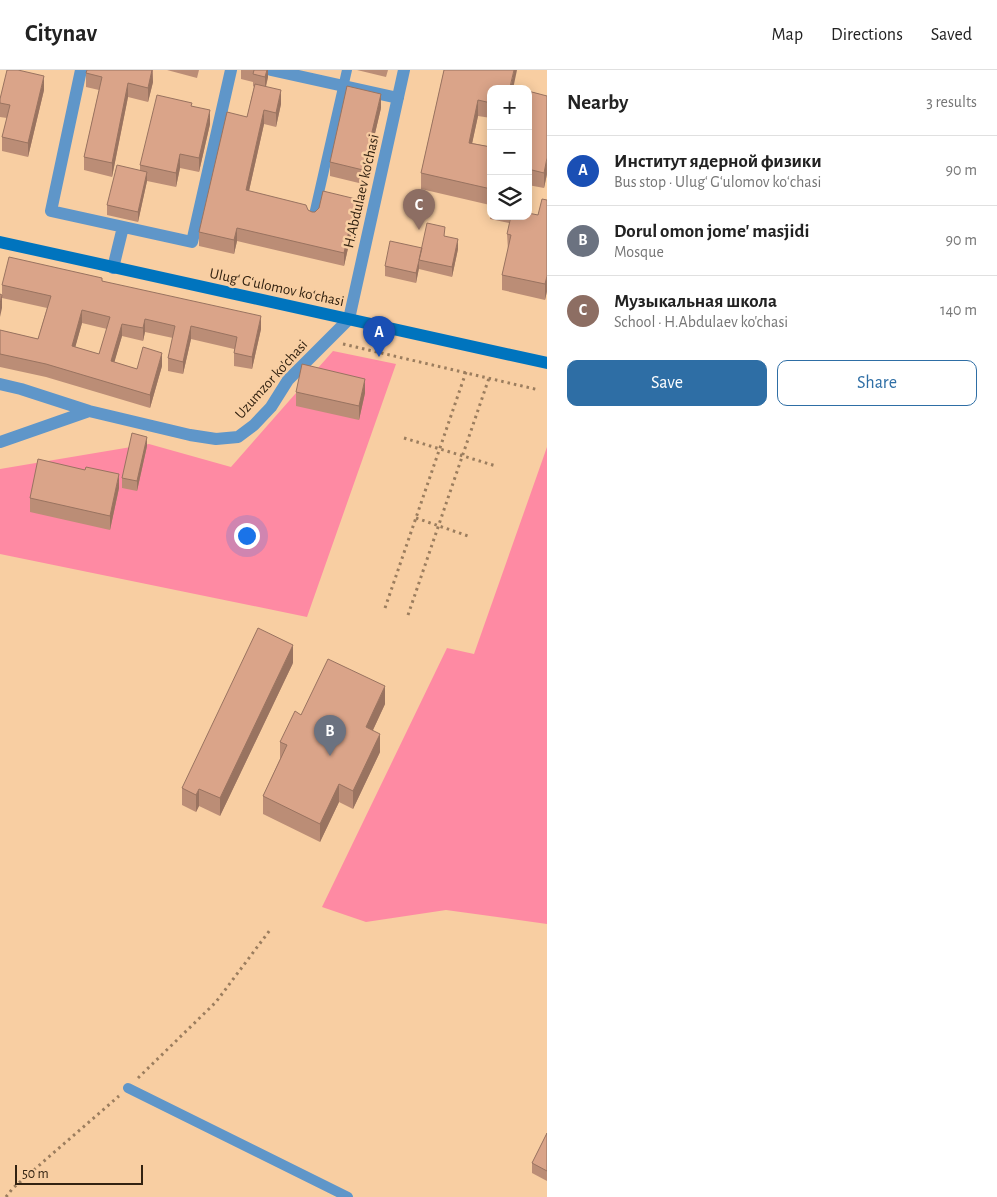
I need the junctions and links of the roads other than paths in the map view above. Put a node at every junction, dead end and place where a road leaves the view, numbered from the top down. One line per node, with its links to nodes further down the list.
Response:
1 (81, 70): 9 (street)
2 (231, 70): 9 (street)
3 (271, 70): 6 (street)
4 (347, 70): 6 (lane)
5 (404, 70): 7 (street, H.Abdulaev ko'chasi)
6 (344, 85): 7 (street); 8 (lane)
7 (398, 98): 13 (street, H.Abdulaev ko'chasi)
8 (313, 219)
9 (123, 228): 12 (street)
10 (0, 234): 12 (main road, Ulugʻ Gʻulomov koʻchasi)
11 (0, 242): 12 (main road, Ulugʻ Gʻulomov koʻchasi)
12 (114, 264): 13 (main road, Ulugʻ Gʻulomov koʻchasi)
13 (350, 315): 14 (main road, Ulugʻ Gʻulomov koʻchasi); 15 (main road, Ulugʻ Gʻulomov koʻchasi); 17 (street, Uzumzor ko'chasi)
14 (547, 355)
15 (547, 363)
16 (0, 384): 17 (street, Uzumzor ko'chasi)
17 (89, 411): 18 (street)
18 (0, 442)
19 (128, 1088): 20 (lane)
20 (348, 1197)

